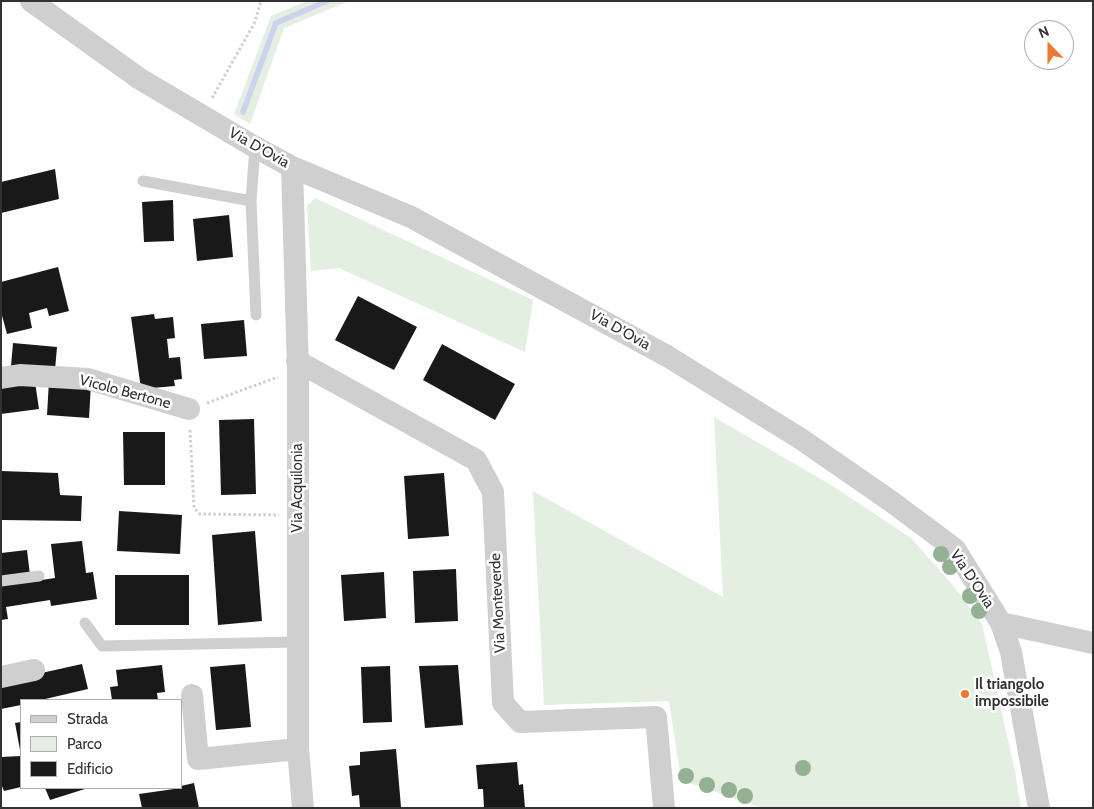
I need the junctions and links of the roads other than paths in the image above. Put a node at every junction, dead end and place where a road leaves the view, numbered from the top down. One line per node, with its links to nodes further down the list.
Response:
1 (31, 1): 2 (street, Via D'Ovia)
2 (256, 147): 3 (street, Via D'Ovia); 5 (lane)
3 (292, 167): 7 (street, Via Acquilonia); 13 (street, Via D'Ovia)
4 (143, 181): 5 (lane)
5 (251, 201): 6 (lane)
6 (256, 316)
7 (298, 366): 14 (street, Via Acquilonia); 21 (street, Via Monteverde)
8 (1, 378): 9 (street, Vicolo Bertone)
9 (189, 410)
10 (39, 576): 11 (lane)
11 (1, 581)
12 (85, 623): 14 (lane)
13 (1001, 623): 15 (street); 22 (street, Via D'Ovia)
14 (298, 642): 19 (street, Via Acquilonia)
15 (1093, 643)
16 (34, 670): 17 (street)
17 (1, 677)
18 (192, 695): 19 (street)
19 (298, 749): 20 (street, Via Acquilonia)
20 (303, 808)
21 (664, 808)
22 (1039, 808)

